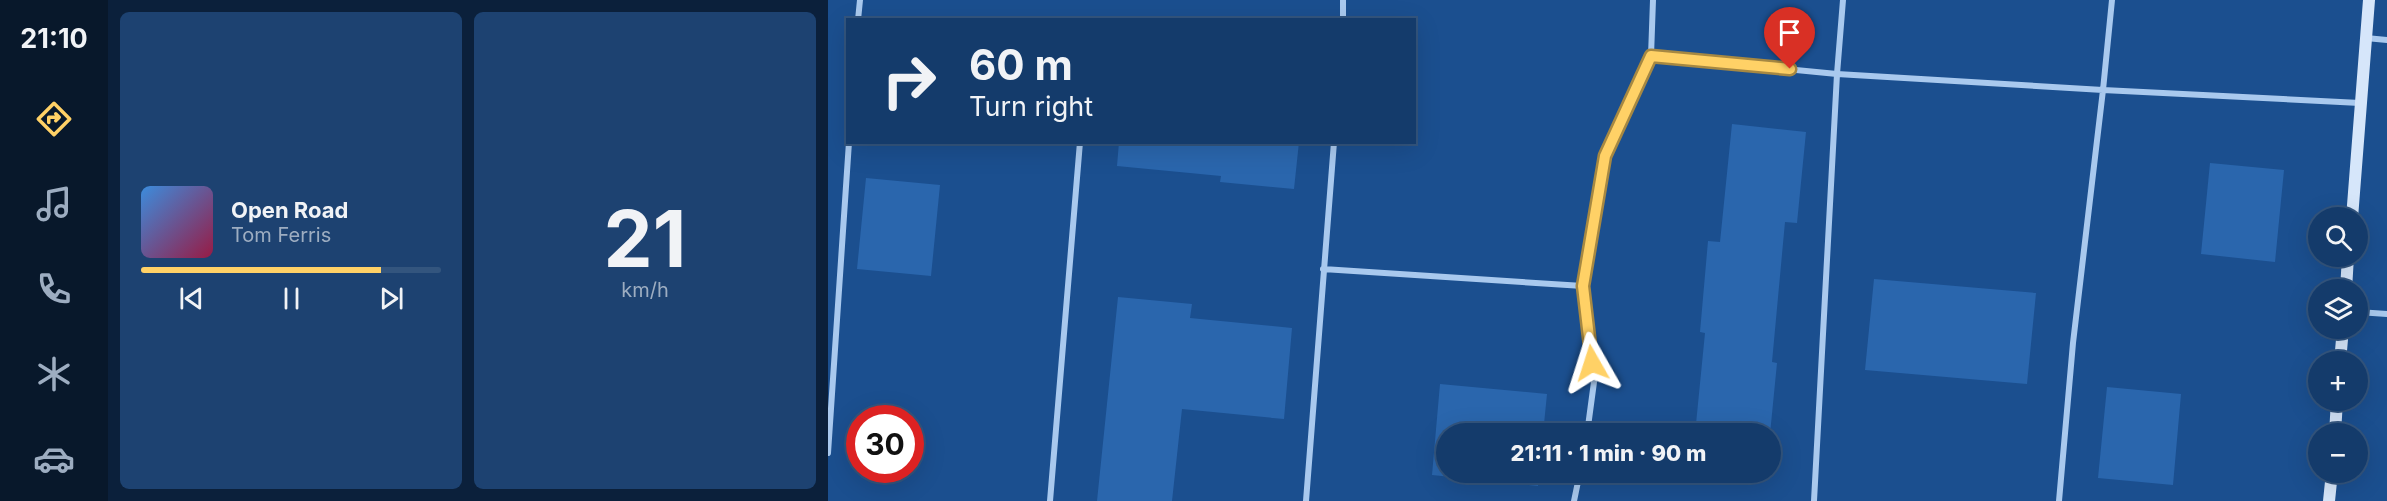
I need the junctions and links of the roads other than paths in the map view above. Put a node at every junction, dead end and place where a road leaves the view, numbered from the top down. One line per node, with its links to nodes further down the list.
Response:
1 (860, 0): 7 (street)
2 (1343, 0): 8 (street)
3 (1653, 0): 11 (street)
4 (1843, 0): 12 (street)
5 (2112, 0): 13 (street)
6 (2369, 0): 9 (street)
7 (858, 18)
8 (1343, 18)
9 (2366, 38): 10 (street); 14 (street)
10 (2387, 40)
11 (1651, 56): 12 (street); 20 (street)
12 (1837, 74): 13 (street); 30 (street)
13 (2103, 90): 14 (street); 31 (street)
14 (2361, 103): 18 (street)
15 (849, 144): 24 (street)
16 (1080, 144): 27 (street)
17 (1334, 144): 19 (street)
18 (2353, 207)
19 (1323, 269): 20 (street); 28 (street)
20 (1583, 286): 23 (street)
21 (2368, 313): 22 (street)
22 (2387, 314)
23 (1588, 423)
24 (828, 453)
25 (1578, 483): 29 (street)
26 (2331, 483): 32 (street)
27 (1050, 501)
28 (1306, 501)
29 (1574, 501)
30 (1814, 501)
31 (2059, 501)
32 (2329, 501)

